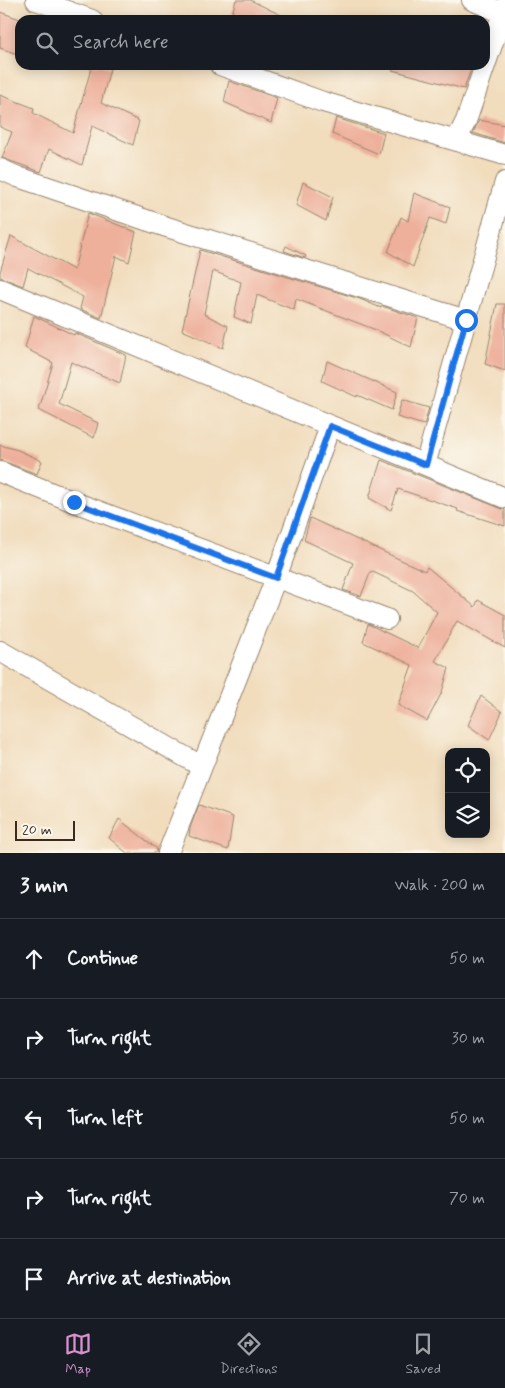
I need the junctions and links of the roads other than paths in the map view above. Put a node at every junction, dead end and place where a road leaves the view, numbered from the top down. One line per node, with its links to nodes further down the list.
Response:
1 (36, 0): 4 (street)
2 (472, 0): 3 (street)
3 (504, 10): 5 (street)
4 (78, 15)
5 (490, 51)
6 (234, 70): 8 (street)
7 (483, 70): 8 (street)
8 (457, 139): 9 (street)
9 (505, 154)
10 (0, 169): 13 (street)
11 (505, 182): 13 (street)
12 (0, 289): 14 (street)
13 (466, 320): 15 (street)
14 (330, 426): 15 (street); 18 (street)
15 (426, 465): 17 (street)
16 (0, 472): 18 (street)
17 (505, 498)
18 (276, 578): 19 (street); 21 (street)
19 (387, 619)
20 (0, 651): 21 (street)
21 (201, 766): 22 (street)
22 (168, 853)

